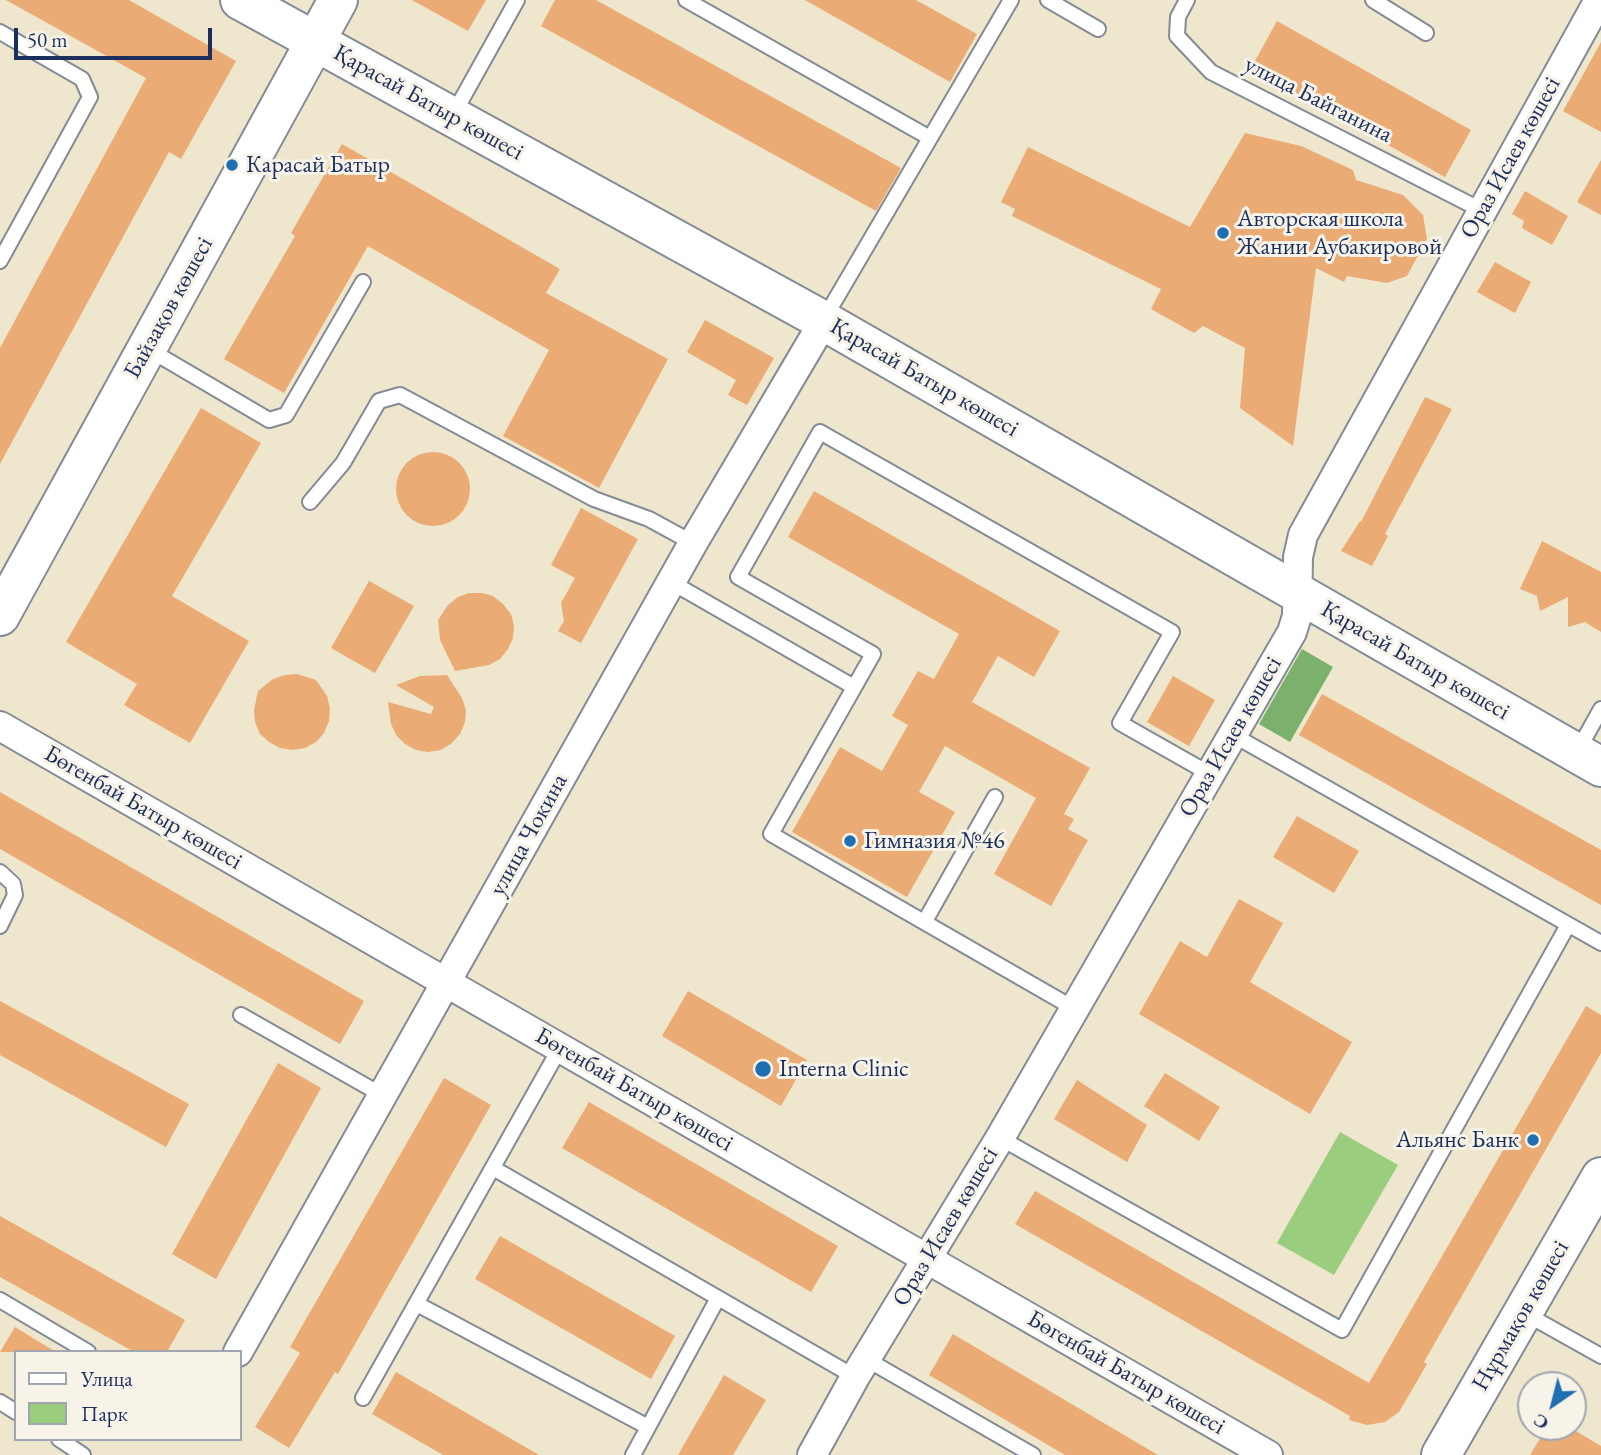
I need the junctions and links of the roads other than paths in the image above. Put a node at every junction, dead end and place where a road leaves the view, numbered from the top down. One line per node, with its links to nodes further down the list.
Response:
1 (240, 0): 13 (street, Қарасай Батыр көшесі)
2 (338, 0): 13 (street, Байзақов көшесі)
3 (517, 0): 14 (lane)
4 (686, 0): 15 (lane)
5 (1011, 0): 15 (lane)
6 (1048, 0): 10 (lane)
7 (1187, 0): 16 (lane, улица Байганина)
8 (1373, 0): 12 (lane)
9 (1599, 0): 16 (street, Ораз Исаев көшесі)
10 (1098, 29)
11 (0, 32): 17 (lane)
12 (1426, 33)
13 (316, 41): 14 (street, Қарасай Батыр көшесі); 20 (street, Байзақов көшесі)
14 (452, 117): 19 (street, Қарасай Батыр көшесі)
15 (930, 138): 19 (lane)
16 (1481, 211): 24 (street, Ораз Исаев көшесі)
17 (0, 261)
18 (363, 282): 20 (lane)
19 (824, 321): 22 (street, улица Чокина); 24 (street, Қарасай Батыр көшесі)
20 (147, 349): 25 (street, Байзақов көшесі)
21 (310, 502): 22 (lane)
22 (693, 543): 23 (street, улица Чокина)
23 (671, 582): 26 (lane); 38 (street, улица Чокина)
24 (1298, 594): 29 (street, Ораз Исаев көшесі); 30 (street, Қарасай Батыр көшесі)
25 (0, 617)
26 (854, 687): 31 (lane); 34 (lane)
27 (1601, 709): 30 (lane)
28 (0, 726): 38 (street, Бөгенбай Батыр көшесі)
29 (1233, 735): 31 (street, Ораз Исаев көшесі); 35 (lane)
30 (1589, 760)
31 (1210, 774): 39 (street, Ораз Исаев көшесі)
32 (995, 797): 34 (lane)
33 (0, 872): 36 (lane)
34 (925, 921): 39 (lane)
35 (1568, 925): 37 (lane); 43 (lane)
36 (0, 926)
37 (1601, 943)
38 (446, 982): 41 (street, Бөгенбай Батыр көшесі); 42 (street, улица Чокина)
39 (1075, 1009): 43 (street, Ораз Исаев көшесі)
40 (241, 1015): 42 (lane)
41 (560, 1048): 44 (lane); 46 (street, Бөгенбай Батыр көшесі)
42 (382, 1095): 52 (street, улица Чокина)
43 (1000, 1138): 46 (street, Ораз Исаев көшесі)
44 (493, 1168): 47 (lane); 49 (lane)
45 (1601, 1177): 50 (street, Нұрмақов көшесі)
46 (927, 1259): 54 (street, Ораз Исаев көшесі); 62 (street, Бөгенбай Батыр көшесі)
47 (718, 1298): 54 (lane); 56 (lane)
48 (0, 1300): 51 (lane)
49 (417, 1304): 55 (lane); 56 (lane)
50 (1523, 1312): 53 (lane); 63 (street, Нұрмақов көшесі)
51 (85, 1350)
52 (239, 1350)
53 (1601, 1356)
54 (861, 1368): 60 (street, Ораз Исаев көшесі); 61 (lane)
55 (363, 1398)
56 (648, 1427): 59 (lane)
57 (62, 1441): 58 (lane)
58 (83, 1455)
59 (633, 1455)
60 (812, 1455)
61 (1033, 1455)
62 (1268, 1455)
63 (1441, 1455)

